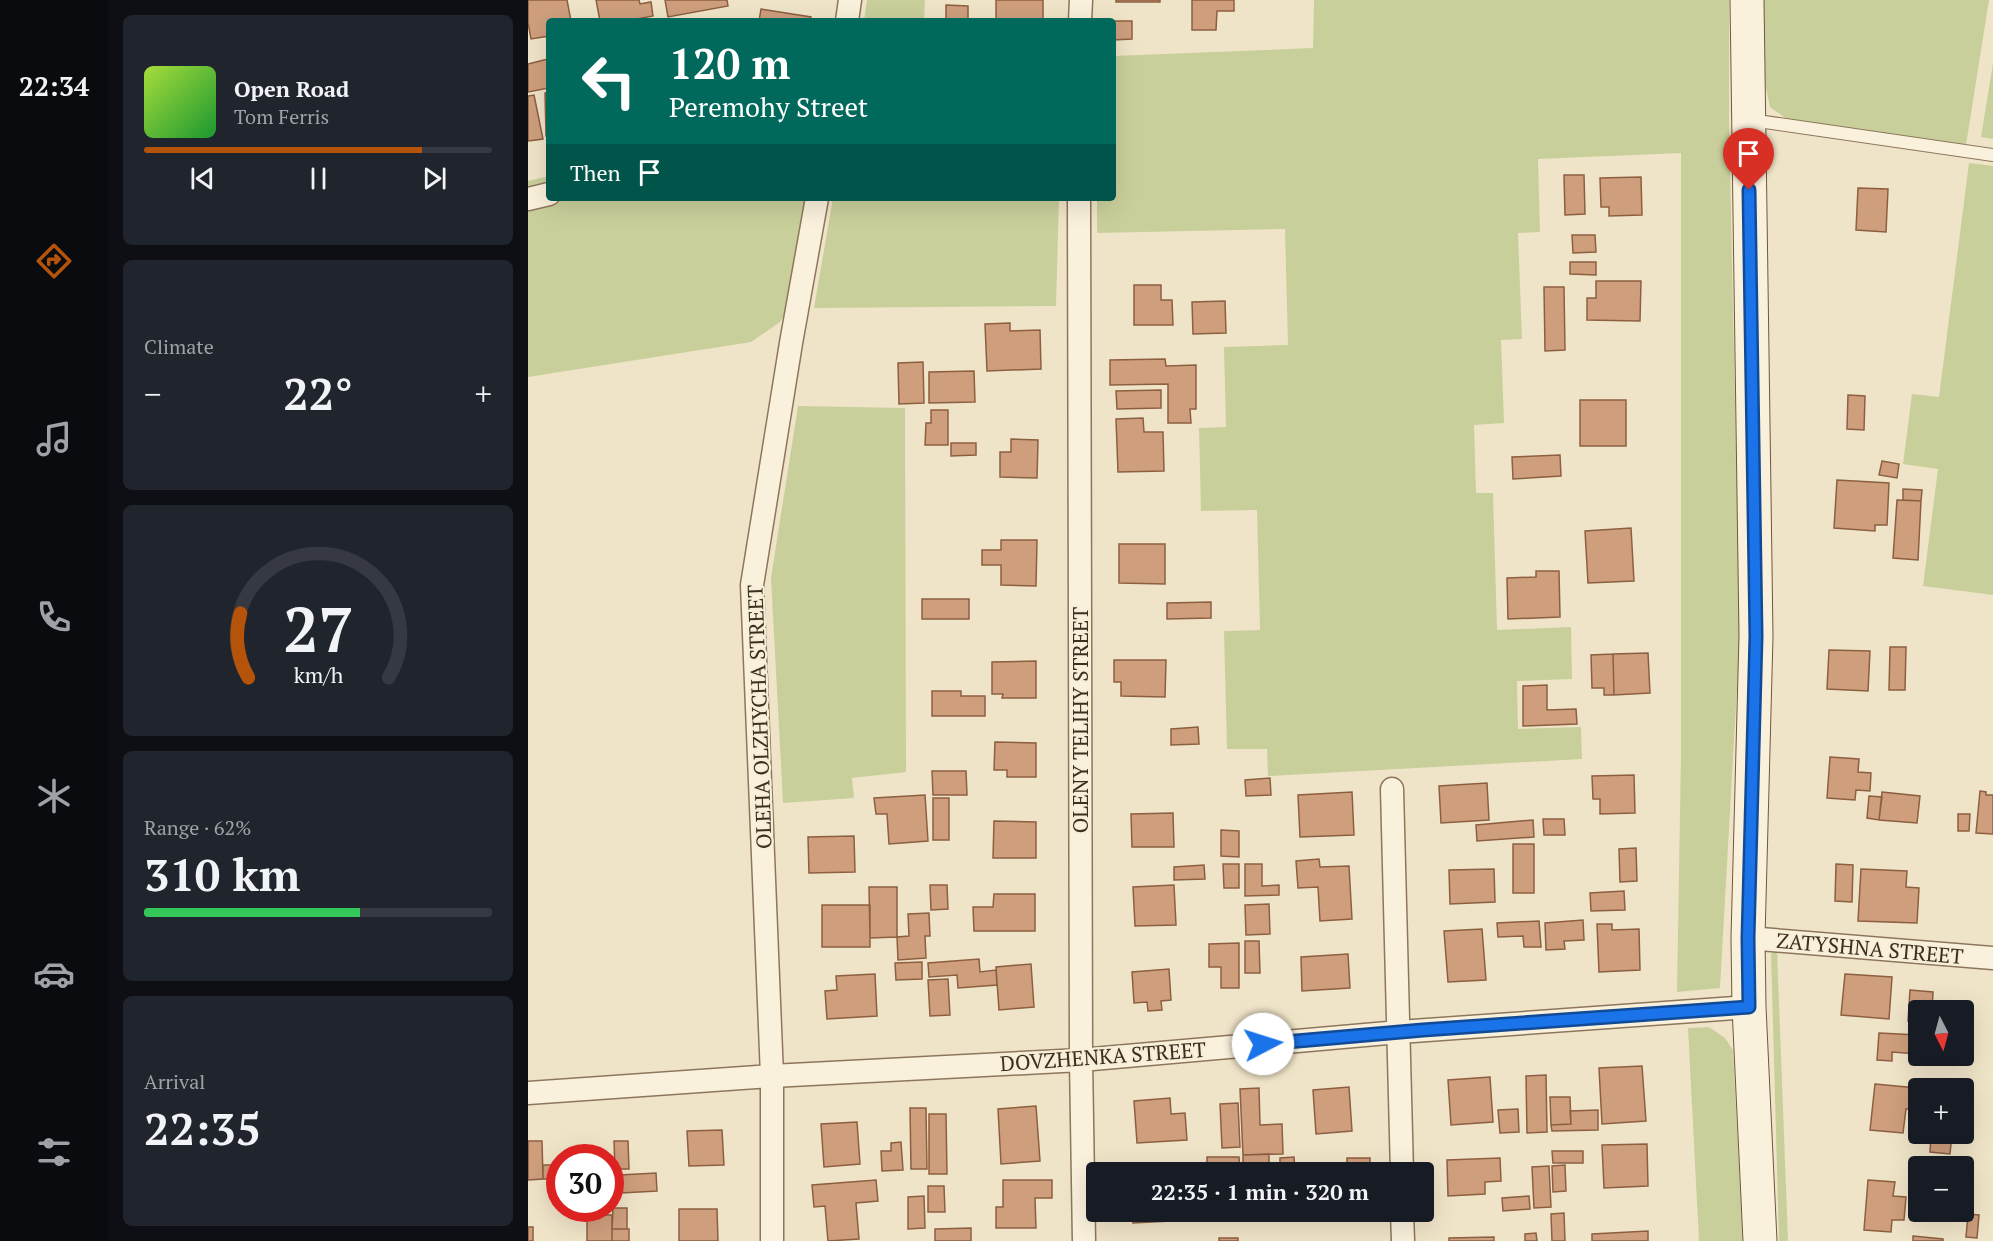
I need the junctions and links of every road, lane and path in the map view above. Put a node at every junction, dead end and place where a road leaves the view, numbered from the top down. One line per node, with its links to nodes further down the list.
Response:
1 (850, 0): 4 (street)
2 (1081, 0): 5 (street)
3 (1747, 0): 6 (main road)
4 (847, 18)
5 (1080, 18)
6 (1748, 120): 7 (lane); 13 (main road)
7 (1993, 155)
8 (546, 195): 9 (street)
9 (528, 199)
10 (816, 201): 18 (street, OLEHA OLZHYCHA STREET)
11 (1079, 201): 17 (street, OLENY TELIHY STREET)
12 (1392, 789): 16 (street)
13 (1748, 938): 14 (street, ZATYSHNA STREET); 15 (main road)
14 (1993, 958)
15 (1749, 1007): 16 (street, DOVZHENKA STREET); 25 (main road)
16 (1399, 1032): 17 (street, DOVZHENKA STREET); 20 (street)
17 (1081, 1060): 18 (street, DOVZHENKA STREET); 23 (street, OLENY TELIHY STREET)
18 (772, 1076): 19 (street, DOVZHENKA STREET); 22 (street, OLEHA OLZHYCHA STREET)
19 (528, 1093)
20 (1402, 1162)
21 (1402, 1222): 24 (street)
22 (772, 1241)
23 (1084, 1241)
24 (1403, 1241)
25 (1760, 1241)

